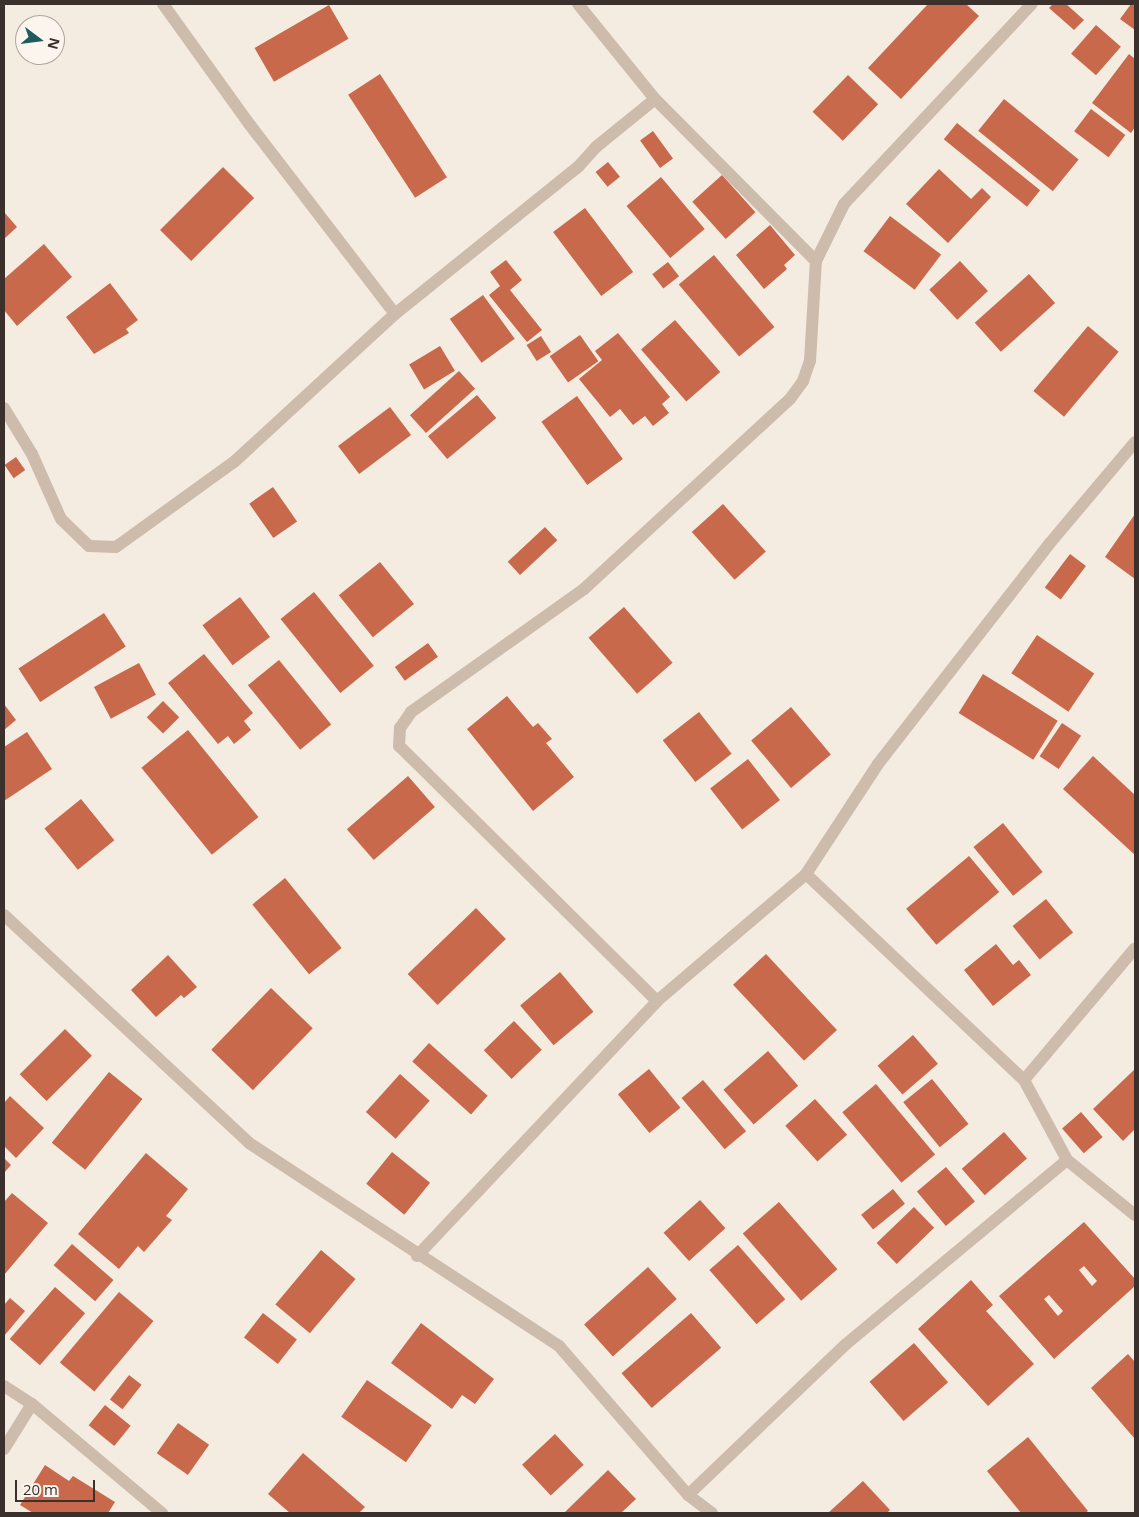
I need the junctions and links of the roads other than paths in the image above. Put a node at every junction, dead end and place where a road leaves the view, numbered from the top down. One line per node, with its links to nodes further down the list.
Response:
1 (163, 4): 6 (street)
2 (578, 4): 4 (street)
3 (1032, 4): 5 (street)
4 (655, 99): 5 (street); 6 (street)
5 (816, 261): 12 (street)
6 (395, 314): 7 (street)
7 (4, 408)
8 (1135, 442): 9 (street)
9 (806, 874): 12 (street); 13 (street)
10 (4, 915): 16 (street)
11 (1135, 948): 13 (street)
12 (657, 1001): 16 (street)
13 (1024, 1080): 14 (street)
14 (1067, 1160): 15 (street); 20 (street)
15 (1135, 1215)
16 (417, 1256): 20 (street)
17 (4, 1386): 18 (street)
18 (32, 1404): 19 (street); 21 (street)
19 (4, 1448)
20 (688, 1496): 22 (street)
21 (162, 1513)
22 (712, 1513)

